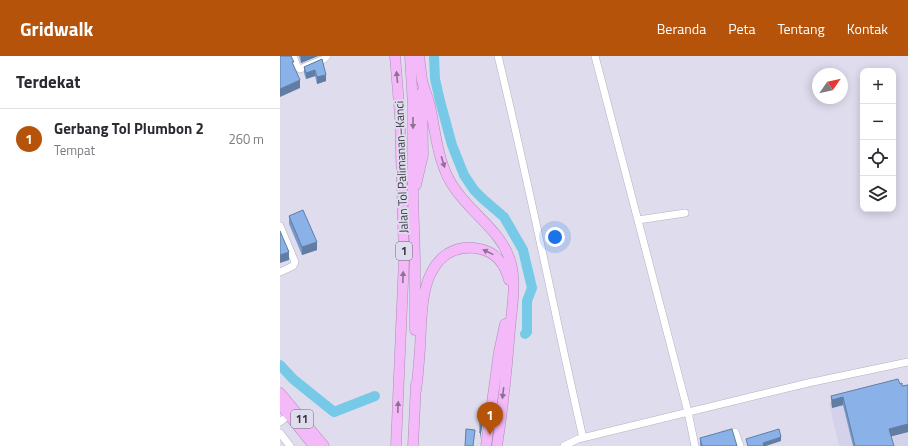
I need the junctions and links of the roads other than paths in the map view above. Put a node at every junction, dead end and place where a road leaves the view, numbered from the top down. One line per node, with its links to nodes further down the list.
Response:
1 (293, 56): 2 (street)
2 (327, 56)
3 (395, 56): 29 (highway, Jalan Tol Palimanan–Kanci / 1, one-way to 3)
4 (410, 56): 9 (highway, Jalan Tol Palimanan–Kanci / 1, one-way to 9)
5 (419, 56): 8 (highway)
6 (498, 56): 23 (street)
7 (595, 56): 11 (street)
8 (422, 80): 9 (highway); 32 (highway, one-way to 32)
9 (413, 195): 15 (highway, Jalan Tol Palimanan–Kanci / 1)
10 (685, 213): 11 (street)
11 (638, 220): 18 (street)
12 (280, 226): 13 (street)
13 (280, 272)
14 (908, 362): 18 (street)
15 (416, 391): 30 (highway, Jalan Tol Palimanan–Kanci / 1); 31 (highway, one-way to 15)
16 (280, 393): 28 (highway, 11)
17 (280, 404): 19 (highway, 11)
18 (688, 412): 23 (street); 25 (street)
19 (289, 415): 20 (street); 26 (highway, 11)
20 (280, 422)
21 (280, 433): 27 (street)
22 (717, 436): 34 (street)
23 (583, 438): 33 (street)
24 (702, 440): 25 (street)
25 (694, 444)
26 (313, 445)
27 (290, 446)
28 (324, 446)
29 (396, 446)
30 (412, 446)
31 (486, 446)
32 (496, 446)
33 (564, 446)
34 (740, 446)

